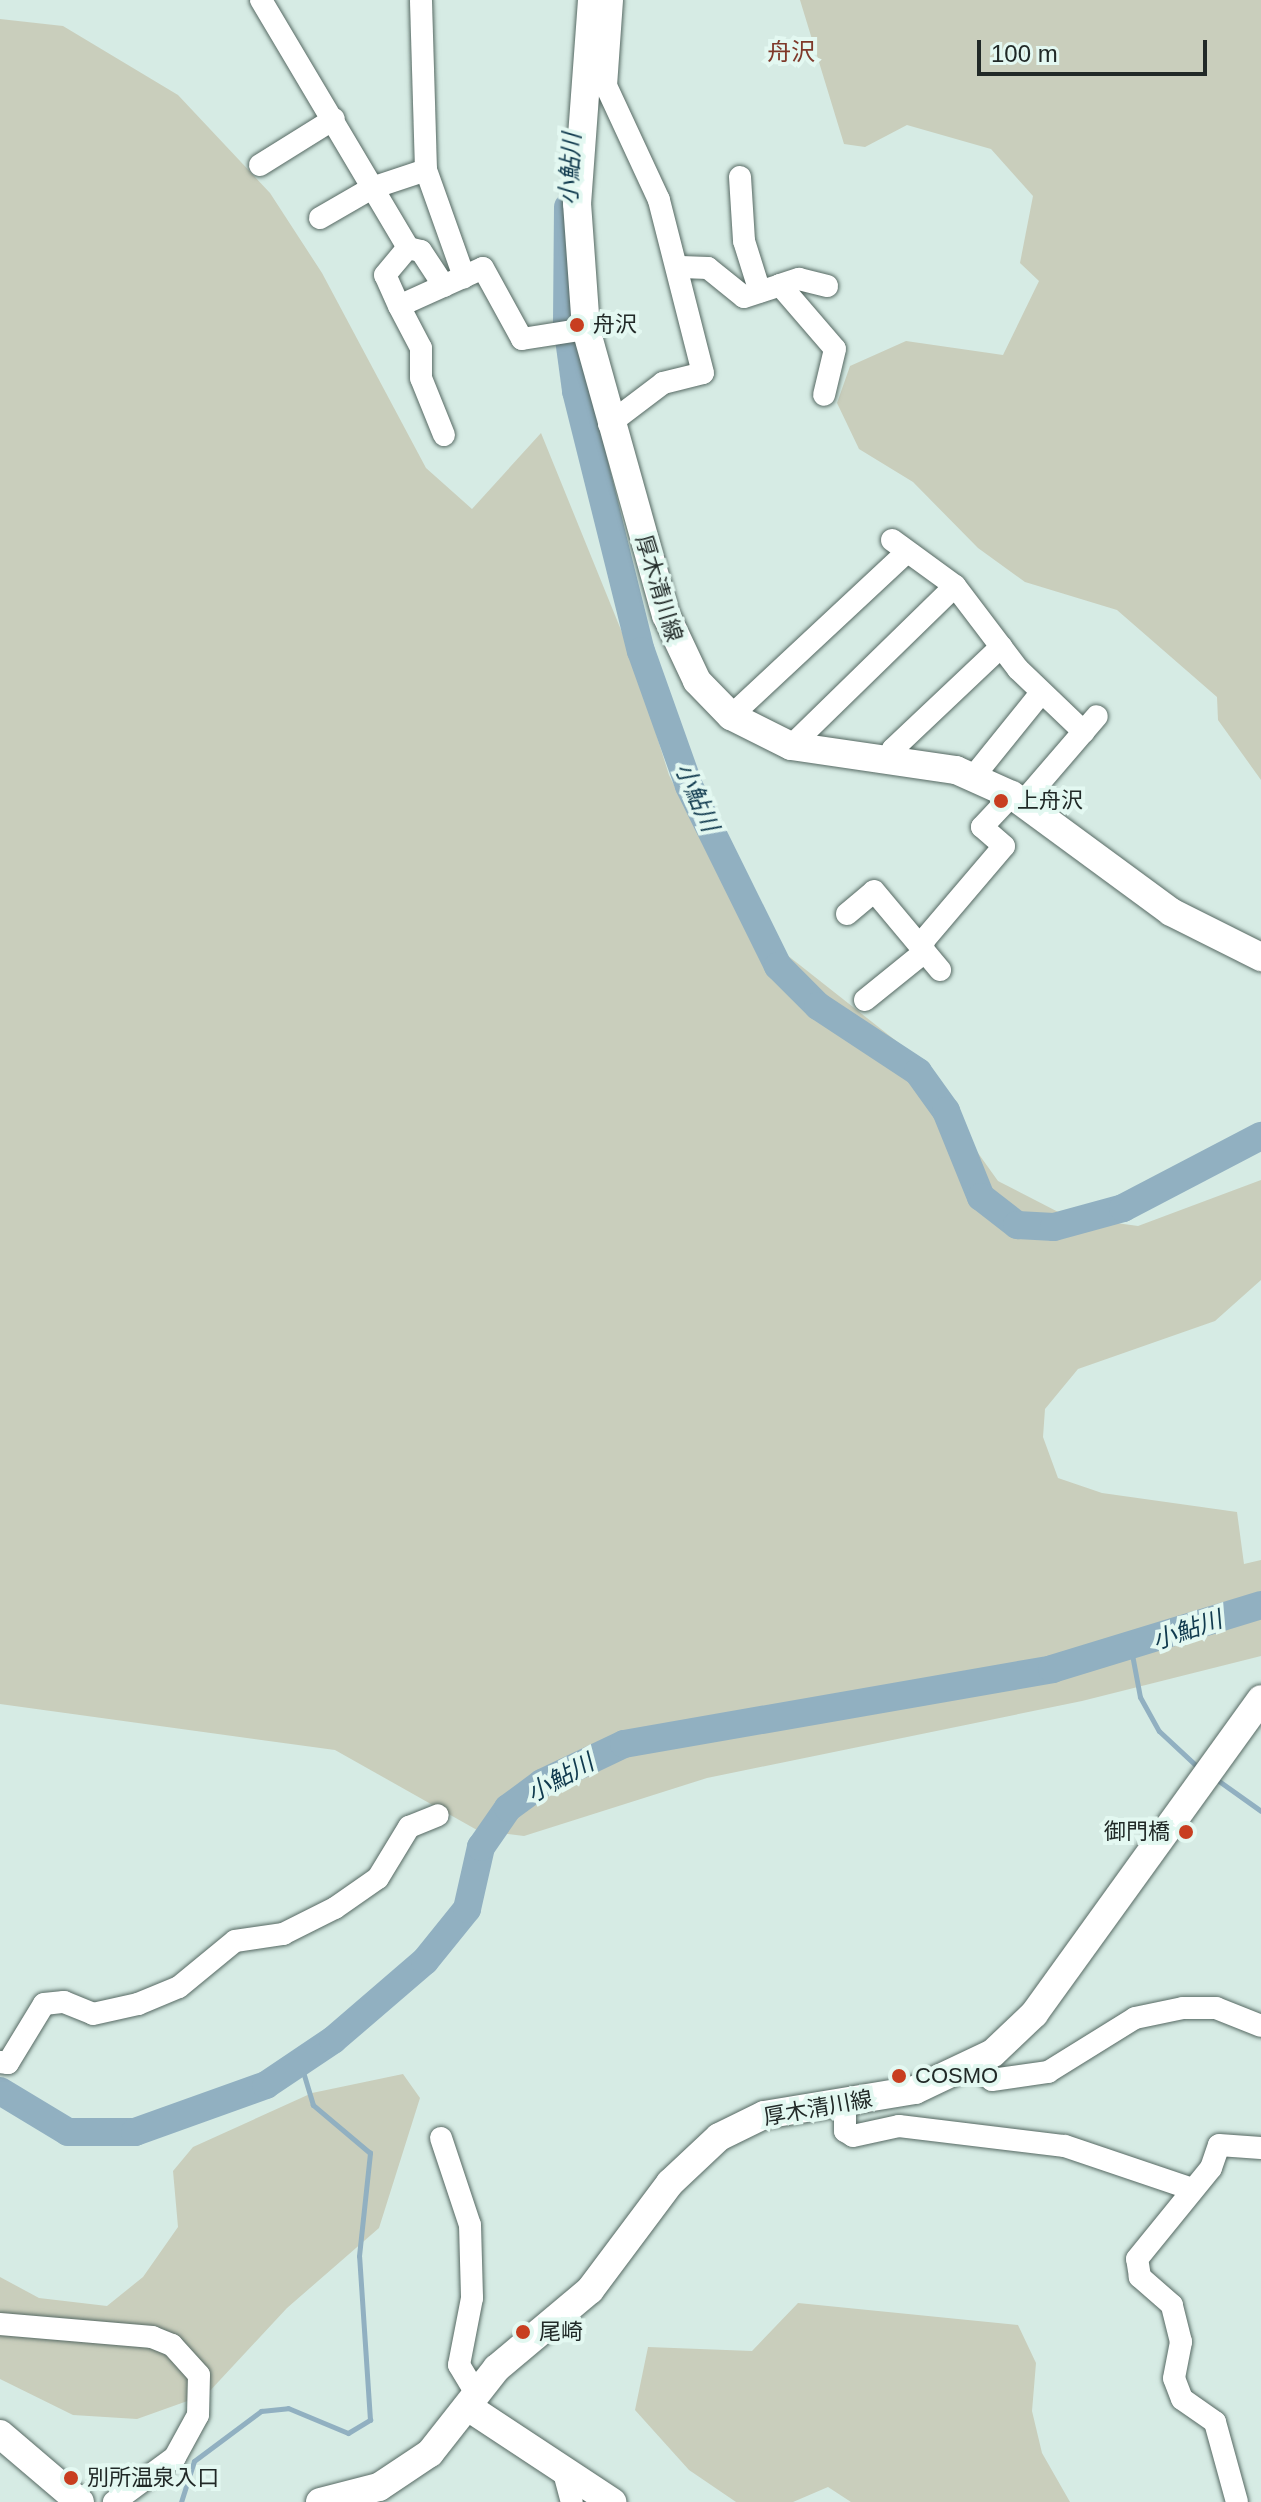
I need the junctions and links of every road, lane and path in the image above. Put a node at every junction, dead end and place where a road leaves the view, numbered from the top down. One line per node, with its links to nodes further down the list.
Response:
1 (261, 0): 5 (street)
2 (421, 0): 7 (street)
3 (592, 0): 17 (main road, 厚木清川線)
4 (612, 0): 12 (street)
5 (334, 119): 6 (street); 9 (street)
6 (260, 165)
7 (426, 170): 9 (street); 13 (street)
8 (740, 177): 15 (street)
9 (372, 188): 10 (street); 11 (street)
10 (320, 218)
11 (408, 248): 13 (street); 16 (street)
12 (681, 267): 15 (street); 19 (street)
13 (454, 281): 16 (street); 17 (street)
14 (827, 286): 15 (street)
15 (770, 288): 18 (street)
16 (399, 306): 20 (street)
17 (580, 330): 19 (main road, 厚木清川線)
18 (824, 395)
19 (609, 424): 24 (main road, 厚木清川線)
20 (444, 435)
21 (955, 586): 22 (street); 24 (street); 25 (street)
22 (1001, 647): 23 (street); 26 (street)
23 (1041, 693): 27 (street); 28 (street)
24 (731, 716): 25 (main road, 厚木清川線)
25 (791, 746): 26 (main road, 厚木清川線)
26 (890, 762): 27 (main road, 厚木清川線)
27 (974, 776): 28 (main road, 厚木清川線)
28 (1018, 798): 30 (street); 31 (main road, 厚木清川線)
29 (847, 914): 30 (street)
30 (922, 954): 32 (street); 33 (street)
31 (1261, 957)
32 (940, 970)
33 (865, 1000)
34 (1256, 1715): 38 (main road, 厚木清川線)
35 (438, 1815): 37 (street)
36 (1261, 2026): 38 (street)
37 (0, 2062)
38 (975, 2067): 39 (main road, 厚木清川線)
39 (845, 2104): 42 (street); 44 (main road, 厚木清川線)
40 (441, 2138): 44 (street)
41 (1261, 2148): 42 (street)
42 (1192, 2189): 52 (street)
43 (0, 2324): 48 (street)
44 (472, 2400): 46 (main road); 49 (main road, 厚木清川線)
45 (0, 2434): 47 (main road)
46 (563, 2469): 50 (street); 51 (main road)
47 (80, 2502)
48 (114, 2502)
49 (320, 2502)
50 (572, 2502)
51 (612, 2502)
52 (1237, 2502)

